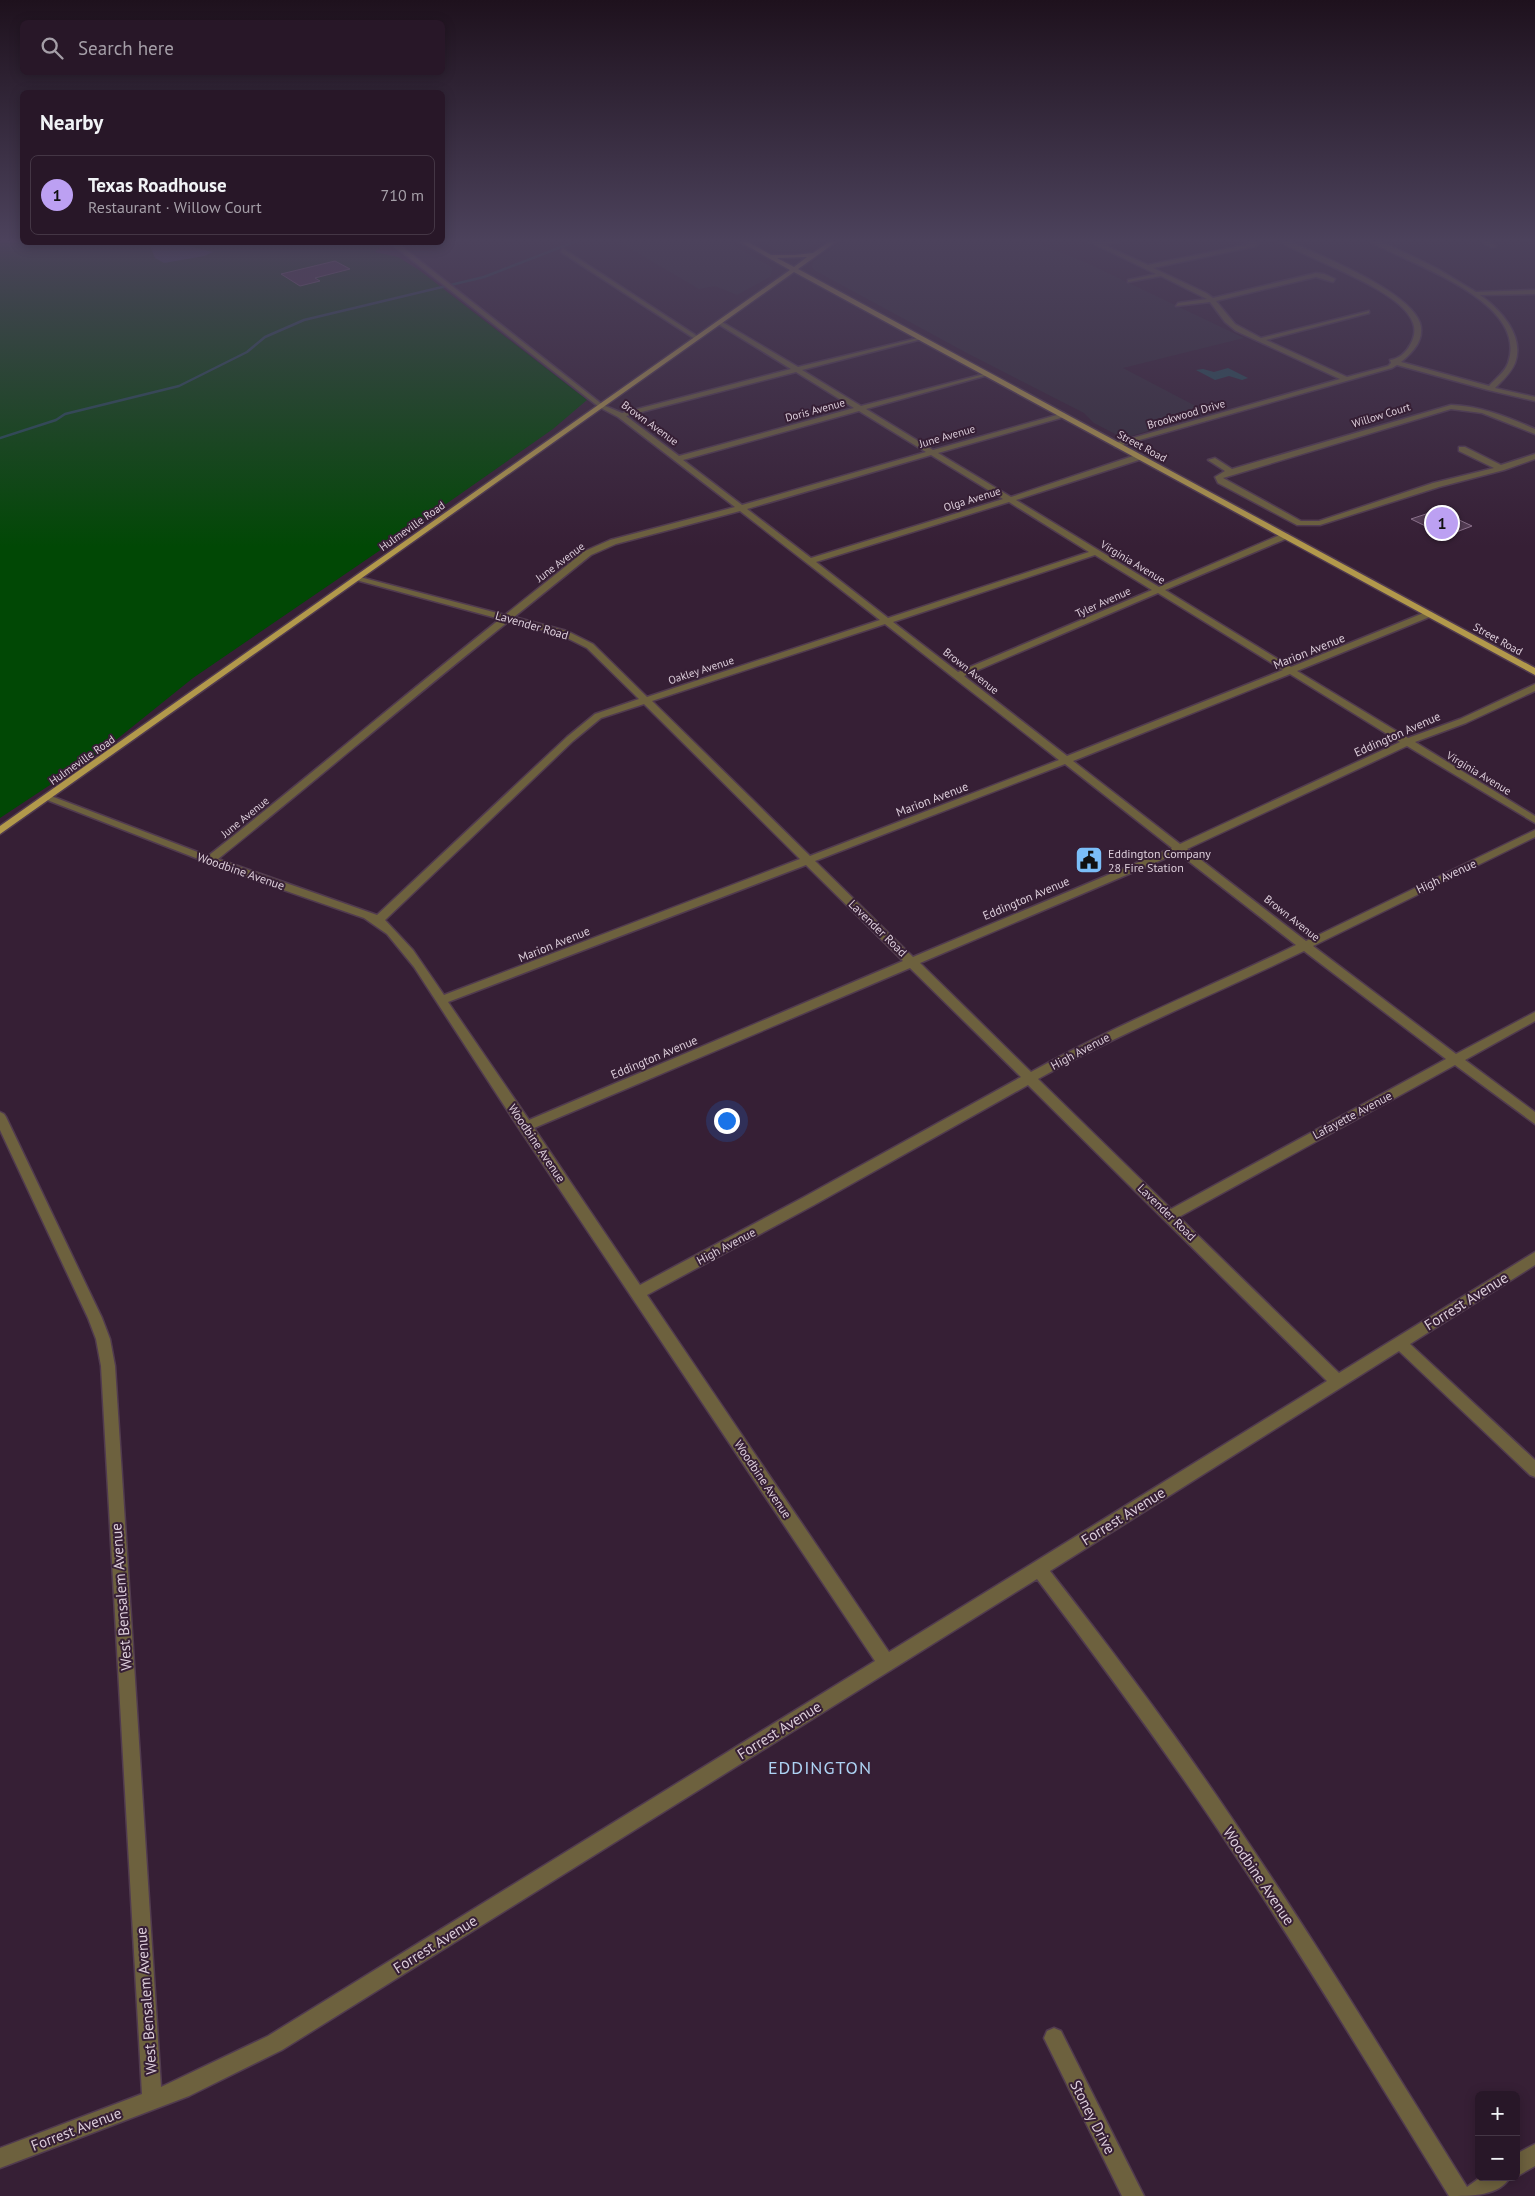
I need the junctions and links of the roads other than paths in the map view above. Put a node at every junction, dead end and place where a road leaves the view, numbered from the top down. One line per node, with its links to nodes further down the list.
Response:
1 (519, 341): 18 (street, Brown Avenue)
2 (692, 341): 18 (main road, Hulmeville Road)
3 (750, 341): 13 (street, Virginia Avenue)
4 (907, 341): 13 (street)
5 (926, 341): 14 (main road, Street Road)
6 (1263, 341): 15 (street)
7 (1408, 341): 10 (street, Brookwood Drive)
8 (1416, 341): 11 (street)
9 (1514, 341): 16 (street)
10 (1389, 360): 11 (street); 12 (street, Brookwood Drive)
11 (1398, 363): 12 (street, Brookwood Drive); 16 (street)
12 (1380, 369): 15 (street, Brookwood Drive)
13 (797, 370): 19 (street, Virginia Avenue); 20 (street)
14 (986, 374): 19 (street, Doris Avenue); 21 (main road, Street Road)
15 (1347, 380): 23 (street, Brookwood Drive)
16 (1490, 389): 17 (street)
17 (1535, 399)
18 (602, 406): 20 (street, Brown Avenue); 37 (main road, Hulmeville Road)
19 (862, 409): 25 (street, Virginia Avenue); 28 (street, Doris Avenue)
20 (621, 415): 28 (street, Brown Avenue)
21 (1060, 415): 23 (main road, Street Road); 25 (street, June Avenue)
22 (1535, 432): 31 (street, Willow Court)
23 (1118, 445): 27 (main road, Street Road)
24 (1462, 448): 30 (street)
25 (932, 452): 32 (street, Virginia Avenue); 33 (street, June Avenue)
26 (1535, 456): 30 (street)
27 (1138, 457): 32 (street, Olga Avenue); 34 (main road, Street Road)
28 (677, 459): 33 (street, Brown Avenue)
29 (1212, 460): 31 (street)
30 (1501, 468): 31 (street)
31 (1232, 472)
32 (1010, 499): 35 (street, Virginia Avenue); 36 (street, Olga Avenue)
33 (742, 508): 36 (street, Brown Avenue); 40 (street, June Avenue)
34 (1285, 536): 38 (street, Tyler Avenue); 39 (main road, Street Road)
35 (1096, 552): 38 (street, Virginia Avenue); 41 (street, Oakley Avenue)
36 (811, 562): 41 (street, Brown Avenue)
37 (359, 578): 40 (street, Lavender Road); 49 (main road, Hulmeville Road)
38 (1158, 590): 42 (street, Virginia Avenue); 44 (street, Tyler Avenue)
39 (1429, 614): 42 (street, Marion Avenue); 43 (main road, Street Road)
40 (508, 617): 46 (street, Lavender Road); 54 (street, June Avenue)
41 (889, 622): 44 (street, Brown Avenue); 46 (street, Oakley Avenue)
42 (1292, 672): 47 (street, Virginia Avenue); 48 (street, Marion Avenue)
43 (1535, 672)
44 (957, 676): 48 (street, Brown Avenue)
45 (1535, 687): 47 (street, Eddington Avenue)
46 (646, 700): 55 (street, Lavender Road); 56 (street, Oakley Avenue)
47 (1408, 742): 50 (street, Virginia Avenue); 53 (street, Eddington Avenue)
48 (1068, 761): 53 (street, Brown Avenue); 55 (street, Marion Avenue)
49 (47, 798): 51 (main road, Hulmeville Road); 54 (street, Woodbine Avenue)
50 (1535, 820)
51 (0, 831)
52 (1535, 833): 57 (street, High Avenue)
53 (1180, 848): 57 (street, Brown Avenue); 58 (street, Eddington Avenue)
54 (210, 860): 56 (street, Woodbine Avenue)
55 (808, 860): 58 (street, Lavender Road); 59 (street, Marion Avenue)
56 (378, 920): 59 (street, Woodbine Avenue)
57 (1306, 946): 61 (street, Brown Avenue); 62 (street, High Avenue)
58 (912, 961): 62 (street, Lavender Road); 65 (street, Eddington Avenue)
59 (441, 1000): 65 (street, Woodbine Avenue)
60 (1535, 1016): 61 (street, Lafayette Avenue)
61 (1457, 1059): 64 (street, Brown Avenue); 66 (street, Lafayette Avenue)
62 (1030, 1079): 66 (street, Lavender Road); 68 (street, High Avenue)
63 (0, 1117): 75 (street, West Bensalem Avenue)
64 (1535, 1119)
65 (525, 1127): 68 (street, Woodbine Avenue)
66 (1170, 1216): 70 (street, Lavender Road)
67 (1535, 1258): 69 (street, Forrest Avenue)
68 (638, 1293): 73 (street, Woodbine Avenue)
69 (1399, 1342): 70 (street, Forrest Avenue); 71 (street)
70 (1337, 1381): 72 (street, Forrest Avenue)
71 (1535, 1470)
72 (1039, 1569): 73 (street, Forrest Avenue); 81 (street, Woodbine Avenue)
73 (887, 1664): 75 (street, Forrest Avenue)
74 (1054, 2038): 80 (street, Stoney Drive)
75 (152, 2099): 77 (street, Forrest Avenue)
76 (1535, 2154): 78 (street)
77 (0, 2158)
78 (1520, 2163)
79 (1494, 2181): 82 (street)
80 (1133, 2196)
81 (1461, 2196)
82 (1472, 2196)

